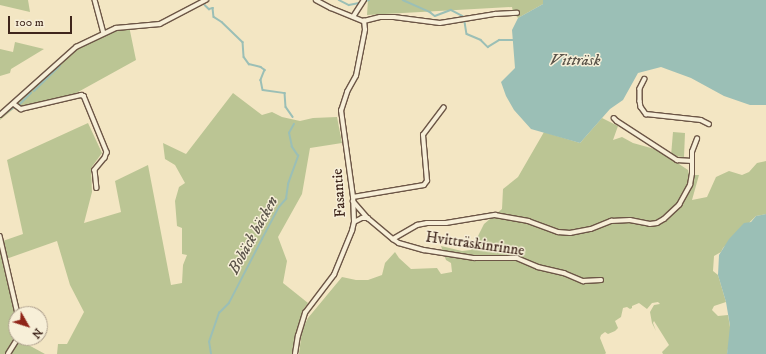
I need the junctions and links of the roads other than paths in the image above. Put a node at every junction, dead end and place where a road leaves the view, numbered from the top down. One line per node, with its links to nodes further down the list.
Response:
1 (95, 0): 9 (street)
2 (206, 0): 9 (street)
3 (316, 0): 5 (street)
4 (364, 0): 7 (street)
5 (323, 2): 7 (street)
6 (517, 13): 8 (street)
7 (354, 17): 8 (street)
8 (364, 21): 19 (street, Fasantie)
9 (104, 33): 11 (street)
10 (645, 79): 15 (street)
11 (14, 104): 13 (street); 18 (street)
12 (443, 108): 19 (street)
13 (0, 115)
14 (614, 118): 17 (street)
15 (709, 124)
16 (698, 139): 17 (street)
17 (692, 161): 23 (street)
18 (97, 188)
19 (353, 199): 20 (street, Hvitträskinrinne); 21 (street, Fasantie)
20 (368, 218): 21 (street); 23 (street, Hvitträskinrinne)
21 (354, 222): 26 (street, Fasantie)
22 (0, 236): 25 (street)
23 (393, 239): 24 (street, Hvitträskinrinne)
24 (601, 280)
25 (16, 306)
26 (295, 354)

